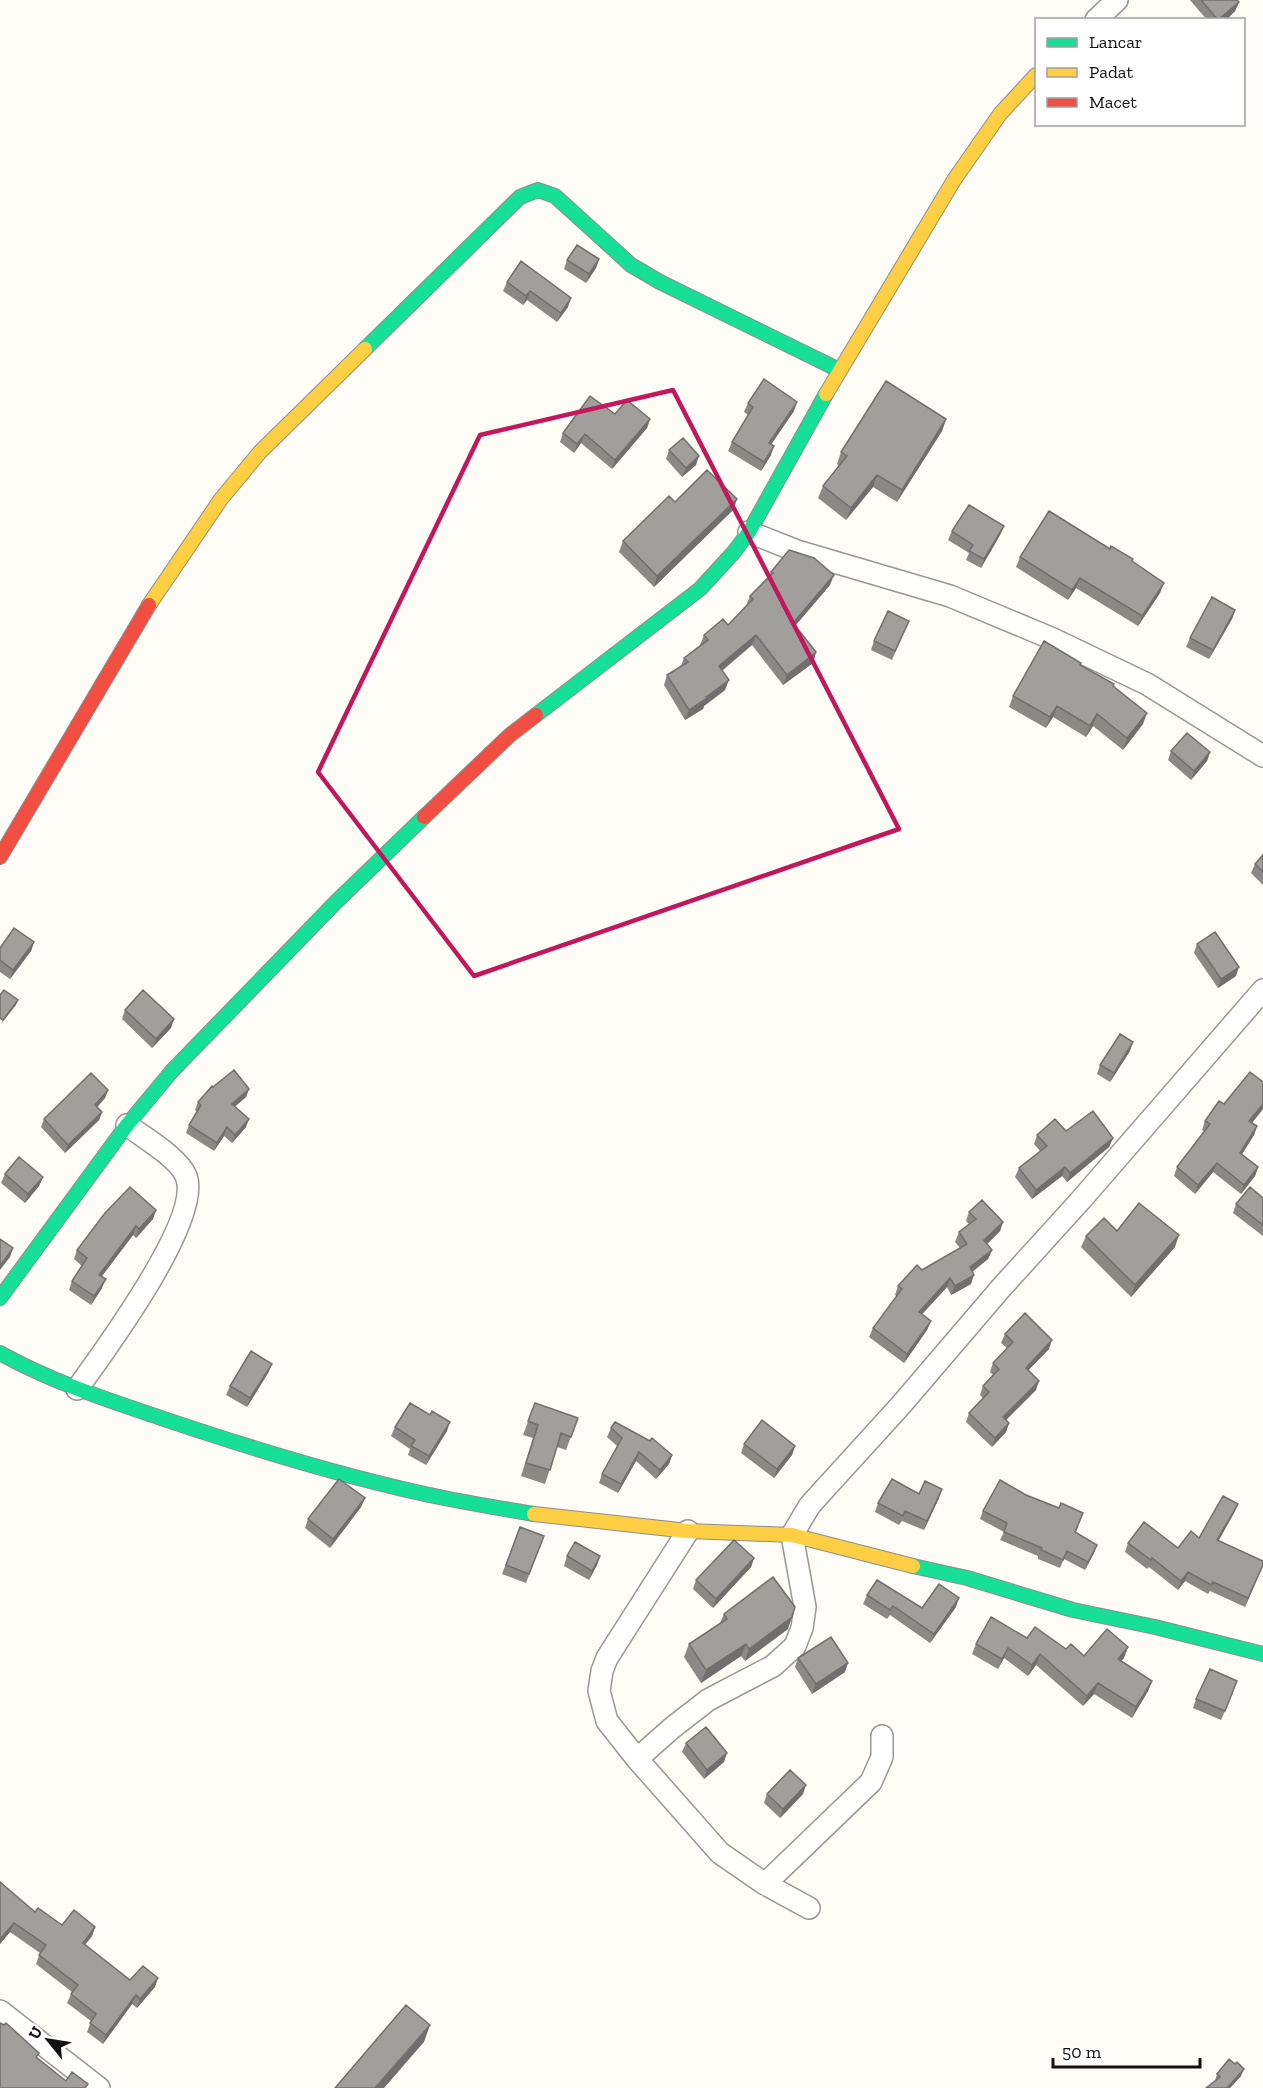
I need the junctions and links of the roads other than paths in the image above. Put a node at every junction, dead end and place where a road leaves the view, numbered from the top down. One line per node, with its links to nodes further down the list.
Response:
1 (1117, 0): 2 (street)
2 (1098, 18)
3 (1035, 76): 4 (street)
4 (839, 370): 5 (street); 7 (street)
5 (749, 532): 6 (street); 9 (street)
6 (1263, 756)
7 (0, 857)
8 (1263, 990): 14 (street)
9 (127, 1125): 10 (street); 12 (street)
10 (0, 1298)
11 (0, 1353): 12 (street)
12 (77, 1389): 13 (street)
13 (688, 1531): 14 (street); 17 (street)
14 (792, 1535): 15 (street); 17 (street)
15 (1263, 1654)
16 (882, 1736): 18 (street)
17 (637, 1760): 18 (street)
18 (765, 1884): 19 (street)
19 (809, 1908)
20 (0, 2011): 21 (street)
21 (99, 2088)

